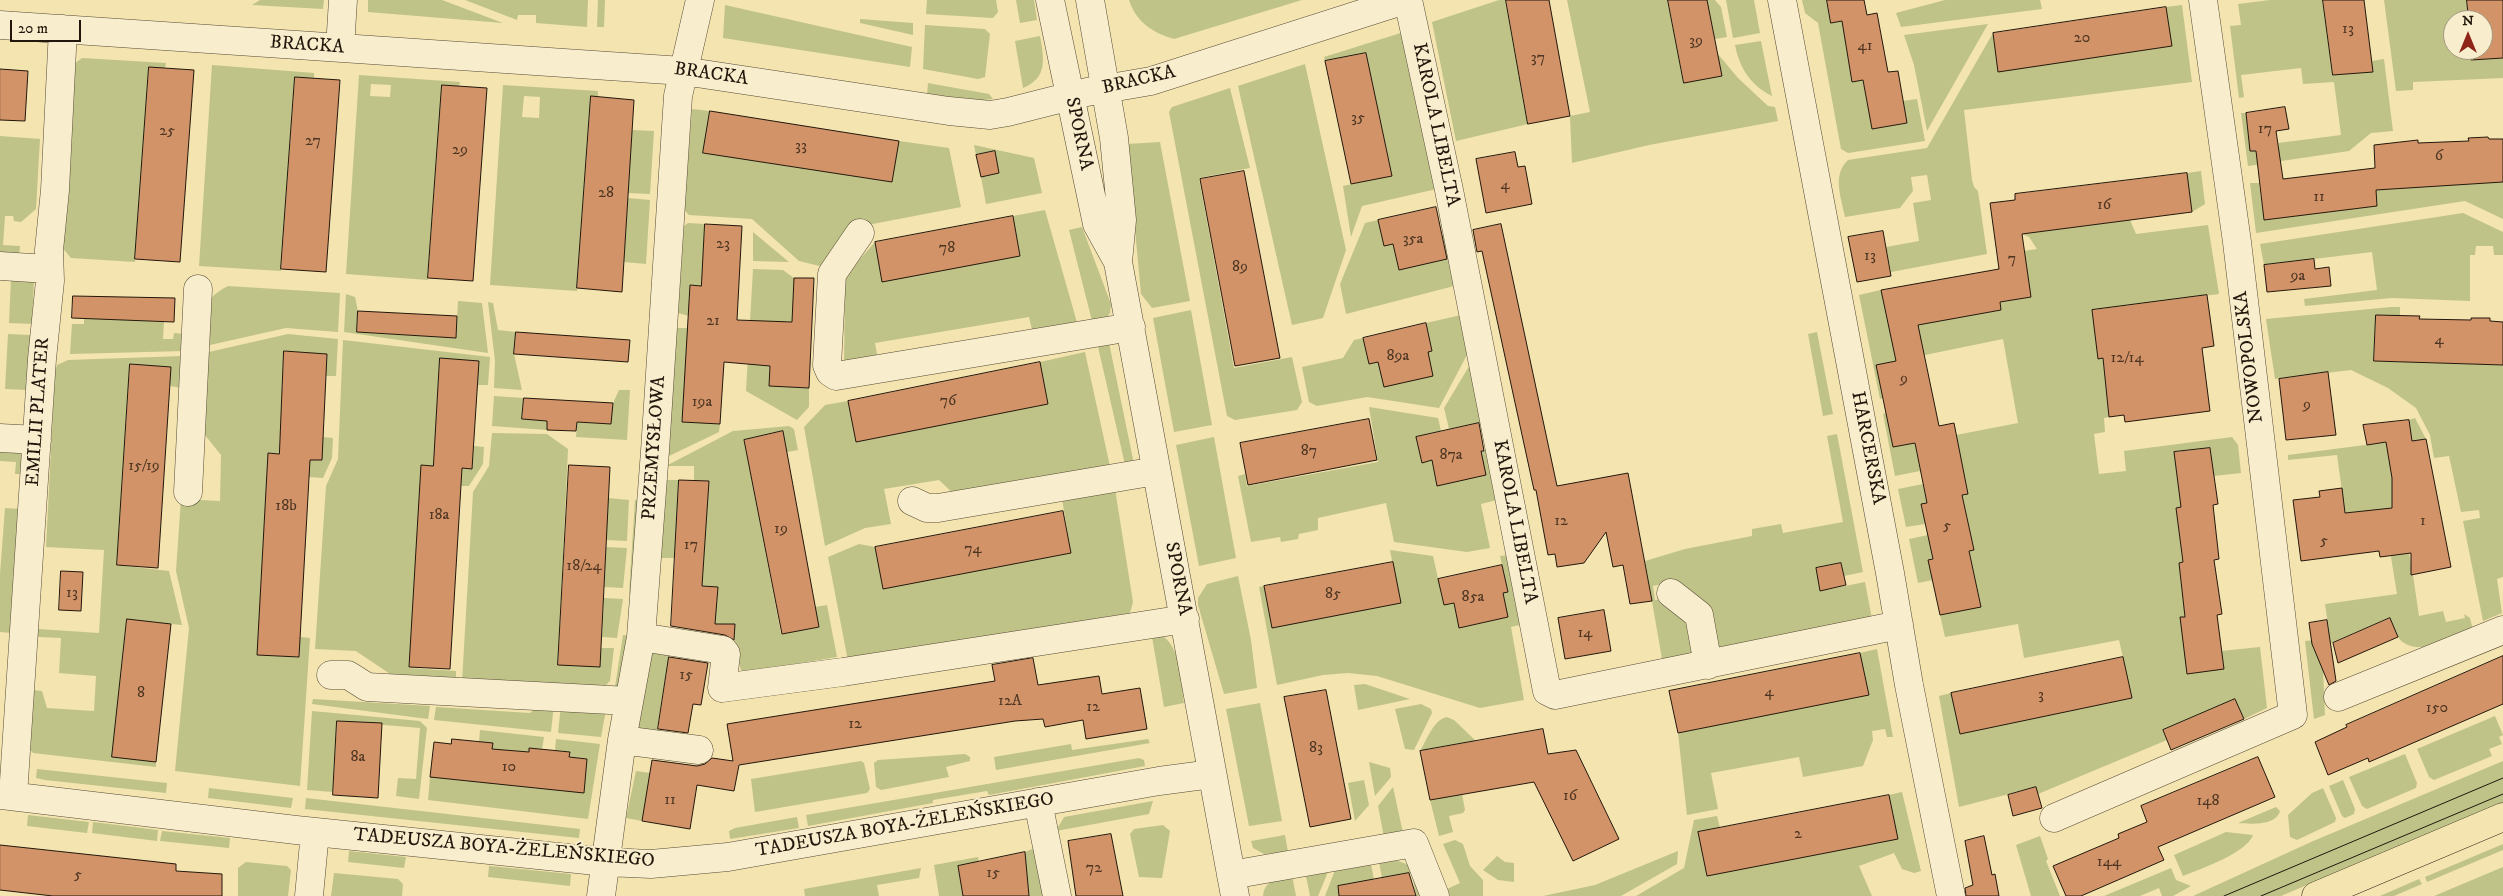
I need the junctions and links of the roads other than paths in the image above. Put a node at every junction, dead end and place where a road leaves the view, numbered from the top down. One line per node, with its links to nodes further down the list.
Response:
1 (344, 0): 10 (street)
2 (700, 0): 11 (street, PRZEMYSŁOWA)
3 (1050, 0): 13 (street, SPORNA)
4 (1090, 0): 12 (street, SPORNA)
5 (1406, 0): 12 (street, BRACKA); 30 (street, KAROLA LIBELTA)
6 (1782, 0): 27 (street, HARCERSKA)
7 (2203, 0): 40 (street, NOWOPOLSKA)
8 (0, 26): 9 (street, BRACKA)
9 (63, 29): 10 (street, BRACKA); 17 (street, EMILII PLATER)
10 (340, 48): 11 (street, BRACKA)
11 (683, 71): 13 (street, BRACKA); 29 (street, PRZEMYSŁOWA)
12 (1105, 89): 13 (street, BRACKA); 15 (street, SPORNA)
13 (1070, 96): 15 (street, SPORNA)
14 (860, 233): 19 (street)
15 (1118, 262): 19 (street, SPORNA)
16 (0, 266): 17 (street)
17 (48, 269): 21 (street, EMILII PLATER)
18 (198, 289): 23 (street)
19 (1131, 327): 22 (street, SPORNA)
20 (0, 438): 21 (street)
21 (37, 440): 37 (street, EMILII PLATER)
22 (1156, 471): 24 (street); 26 (street, SPORNA)
23 (188, 492)
24 (912, 501)
25 (1671, 593): 30 (street)
26 (1185, 620): 29 (street); 36 (street, SPORNA)
27 (1899, 625): 30 (street, KAROLA LIBELTA); 48 (street, HARCERSKA)
28 (2503, 630): 32 (street)
29 (641, 637): 33 (street, PRZEMYSŁOWA)
30 (1708, 665)
31 (331, 675): 33 (street)
32 (2338, 697)
33 (629, 701): 34 (street, PRZEMYSŁOWA)
34 (622, 740): 35 (street); 42 (street, PRZEMYSŁOWA)
35 (699, 750)
36 (1212, 774): 38 (street, TADEUSZA BOYA-ŻELEŃSKIEGO); 43 (street, SPORNA)
37 (7, 795): 41 (street, TADEUSZA BOYA-ŻELEŃSKIEGO)
38 (1038, 802): 42 (street, TADEUSZA BOYA-ŻELEŃSKIEGO); 46 (street)
39 (2503, 817): 49 (main road)
40 (2054, 818)
41 (316, 832): 42 (street, TADEUSZA BOYA-ŻELEŃSKIEGO); 44 (street)
42 (606, 862): 45 (street, PRZEMYSŁOWA)
43 (1233, 885): 47 (street)
44 (309, 896)
45 (601, 896)
46 (1057, 896)
47 (1435, 896)
48 (1952, 896)
49 (2316, 896)

